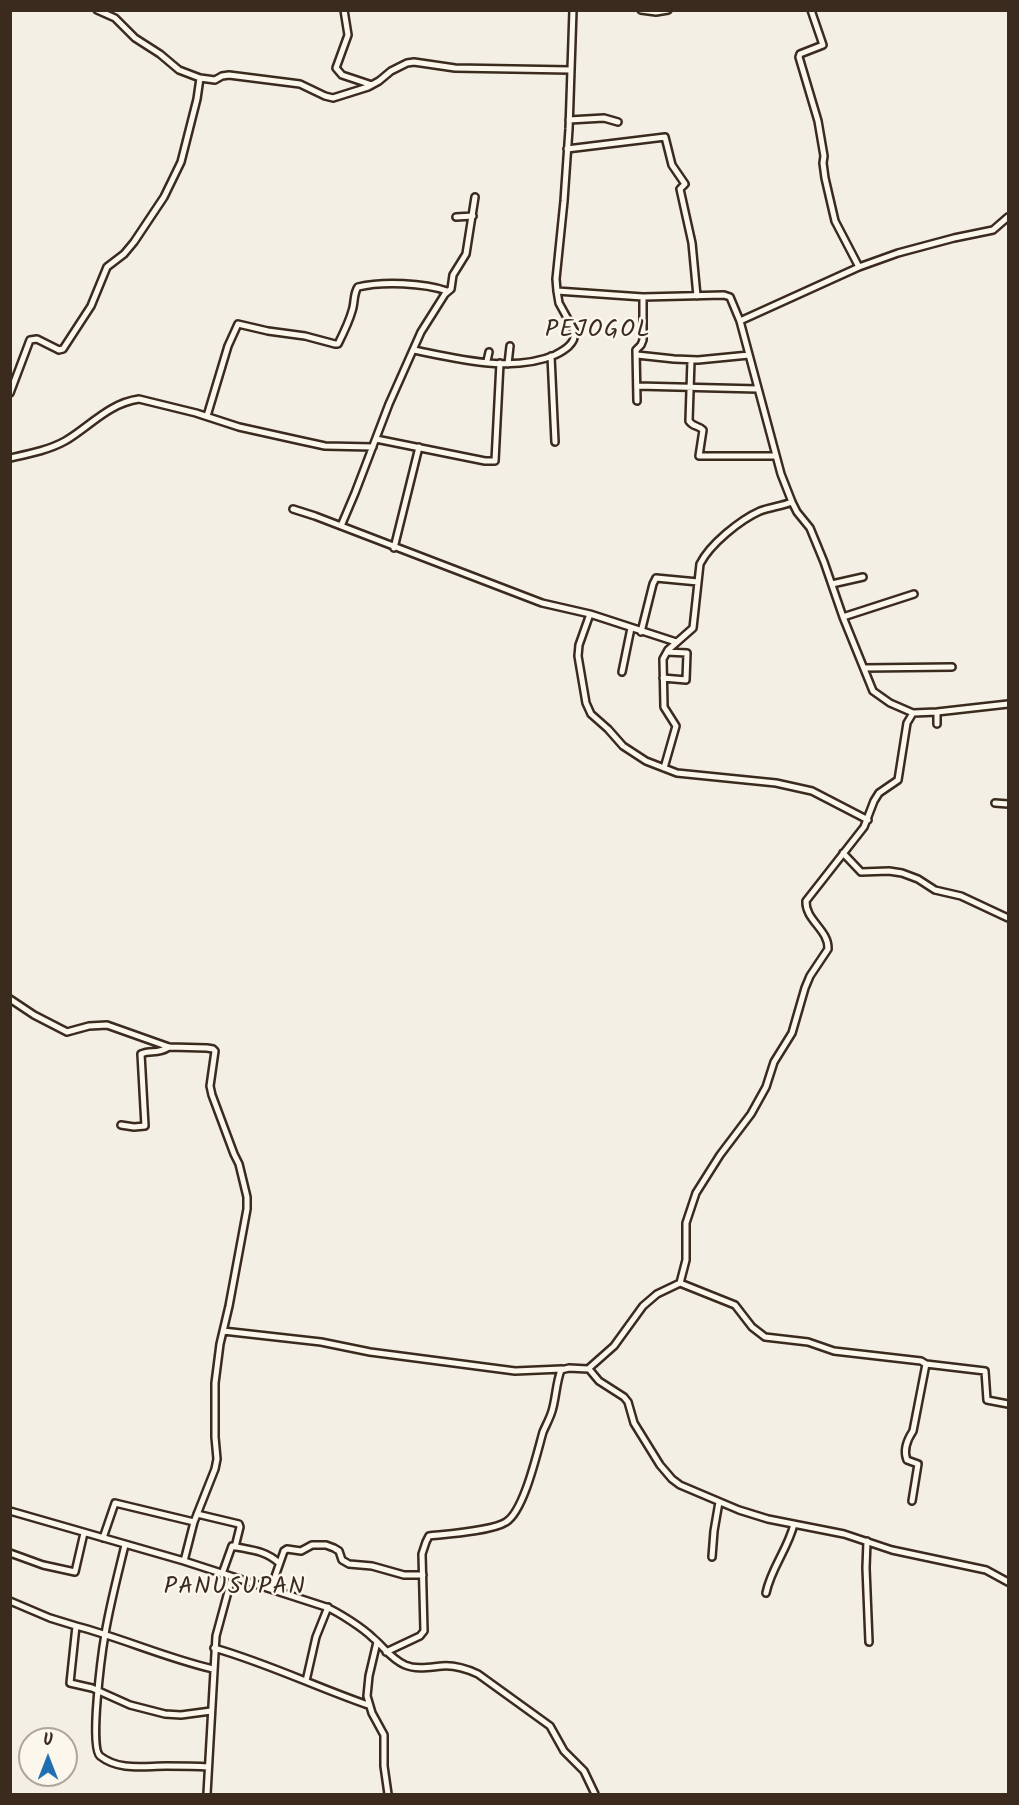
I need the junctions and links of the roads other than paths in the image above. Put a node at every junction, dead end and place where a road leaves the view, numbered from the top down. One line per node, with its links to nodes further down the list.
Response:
1 (97, 10): 8 (street)
2 (344, 10): 9 (street)
3 (573, 10): 7 (street)
4 (641, 10): 5 (street)
5 (668, 10)
6 (811, 10): 17 (street)
7 (570, 70): 9 (street); 10 (street)
8 (200, 78): 9 (street); 36 (street)
9 (372, 85)
10 (569, 120): 11 (street); 12 (street)
11 (618, 122)
12 (567, 149): 19 (street); 20 (street)
13 (476, 197): 14 (street)
14 (473, 216): 15 (street); 18 (street)
15 (456, 217)
16 (1008, 217): 17 (street)
17 (859, 267): 22 (street)
18 (447, 291): 24 (street); 38 (street)
19 (556, 291): 21 (street); 28 (street)
20 (697, 296): 21 (street); 22 (street)
21 (643, 297): 26 (street)
22 (740, 321): 27 (street)
23 (510, 346): 32 (street)
24 (414, 350): 30 (street); 39 (street)
25 (489, 352): 30 (street)
26 (637, 355): 29 (street); 33 (street)
27 (749, 355): 29 (street); 35 (street)
28 (551, 356): 32 (street); 40 (street)
29 (691, 360): 34 (street)
30 (488, 362): 31 (street)
31 (500, 363): 32 (street); 42 (street)
32 (508, 364)
33 (637, 386): 34 (street); 37 (street)
34 (690, 388): 35 (street); 43 (street)
35 (758, 389): 43 (street)
36 (10, 393)
37 (637, 401)
38 (207, 416): 41 (street); 44 (street)
39 (376, 439): 41 (street); 42 (street)
40 (555, 442)
41 (373, 447): 47 (street)
42 (419, 447): 48 (street)
43 (776, 456): 45 (street)
44 (10, 458)
45 (792, 502): 50 (street); 51 (street)
46 (293, 509): 47 (street)
47 (341, 526): 48 (street)
48 (394, 548): 53 (street)
49 (863, 578): 51 (street)
50 (698, 582): 56 (street); 57 (street)
51 (832, 584): 54 (street)
52 (914, 594): 54 (street)
53 (590, 614): 55 (street); 67 (street)
54 (843, 617): 60 (street)
55 (631, 628): 56 (street); 61 (street)
56 (641, 632): 57 (street)
57 (676, 642): 58 (street)
58 (667, 652): 62 (street); 62 (street)
59 (952, 667): 60 (street)
60 (864, 668): 65 (street)
61 (622, 672)
62 (663, 678): 67 (street)
63 (1008, 704): 64 (street)
64 (937, 712): 65 (street); 66 (street)
65 (914, 713): 70 (street)
66 (937, 724)
67 (664, 768): 70 (street)
68 (995, 803): 69 (street)
69 (1008, 804)
70 (868, 820): 71 (street)
71 (843, 853): 72 (street); 76 (street)
72 (1008, 918)
73 (10, 999): 74 (street)
74 (169, 1047): 75 (street); 77 (street)
75 (121, 1125)
76 (680, 1283): 78 (street); 80 (street)
77 (223, 1331): 79 (street); 85 (street)
78 (926, 1364): 81 (street); 82 (street)
79 (562, 1369): 80 (street); 98 (street)
80 (588, 1369): 83 (street)
81 (1008, 1404)
82 (912, 1501)
83 (719, 1502): 87 (street); 94 (street)
84 (10, 1511): 88 (street)
85 (197, 1514): 86 (street); 92 (street)
86 (194, 1522): 89 (street); 95 (street)
87 (794, 1524): 90 (street); 102 (street)
88 (84, 1533): 89 (street); 93 (street)
89 (103, 1538): 91 (street)
90 (867, 1540): 100 (street); 108 (street)
91 (125, 1545): 95 (street); 106 (street)
92 (234, 1546): 96 (street); 97 (street)
93 (10, 1553)
94 (712, 1557)
95 (184, 1561): 97 (street)
96 (279, 1563): 98 (street); 101 (street)
97 (222, 1574): 99 (street)
98 (423, 1575): 110 (street)
99 (232, 1577): 101 (street); 109 (street)
100 (1008, 1582)
101 (271, 1588): 104 (street)
102 (766, 1593)
103 (10, 1601): 105 (street)
104 (328, 1607): 107 (street); 112 (street)
105 (76, 1626): 106 (street); 113 (street)
106 (105, 1633): 111 (street); 113 (street)
107 (377, 1642): 110 (street); 114 (street)
108 (869, 1642)
109 (214, 1648): 111 (street); 112 (street)
110 (386, 1652): 119 (street)
111 (213, 1669): 115 (street)
112 (306, 1681): 114 (street)
113 (99, 1692): 115 (street); 116 (street)
114 (368, 1705): 118 (street)
115 (211, 1711): 116 (street)
116 (208, 1767): 117 (street)
117 (207, 1794)
118 (388, 1794)
119 (595, 1794)

